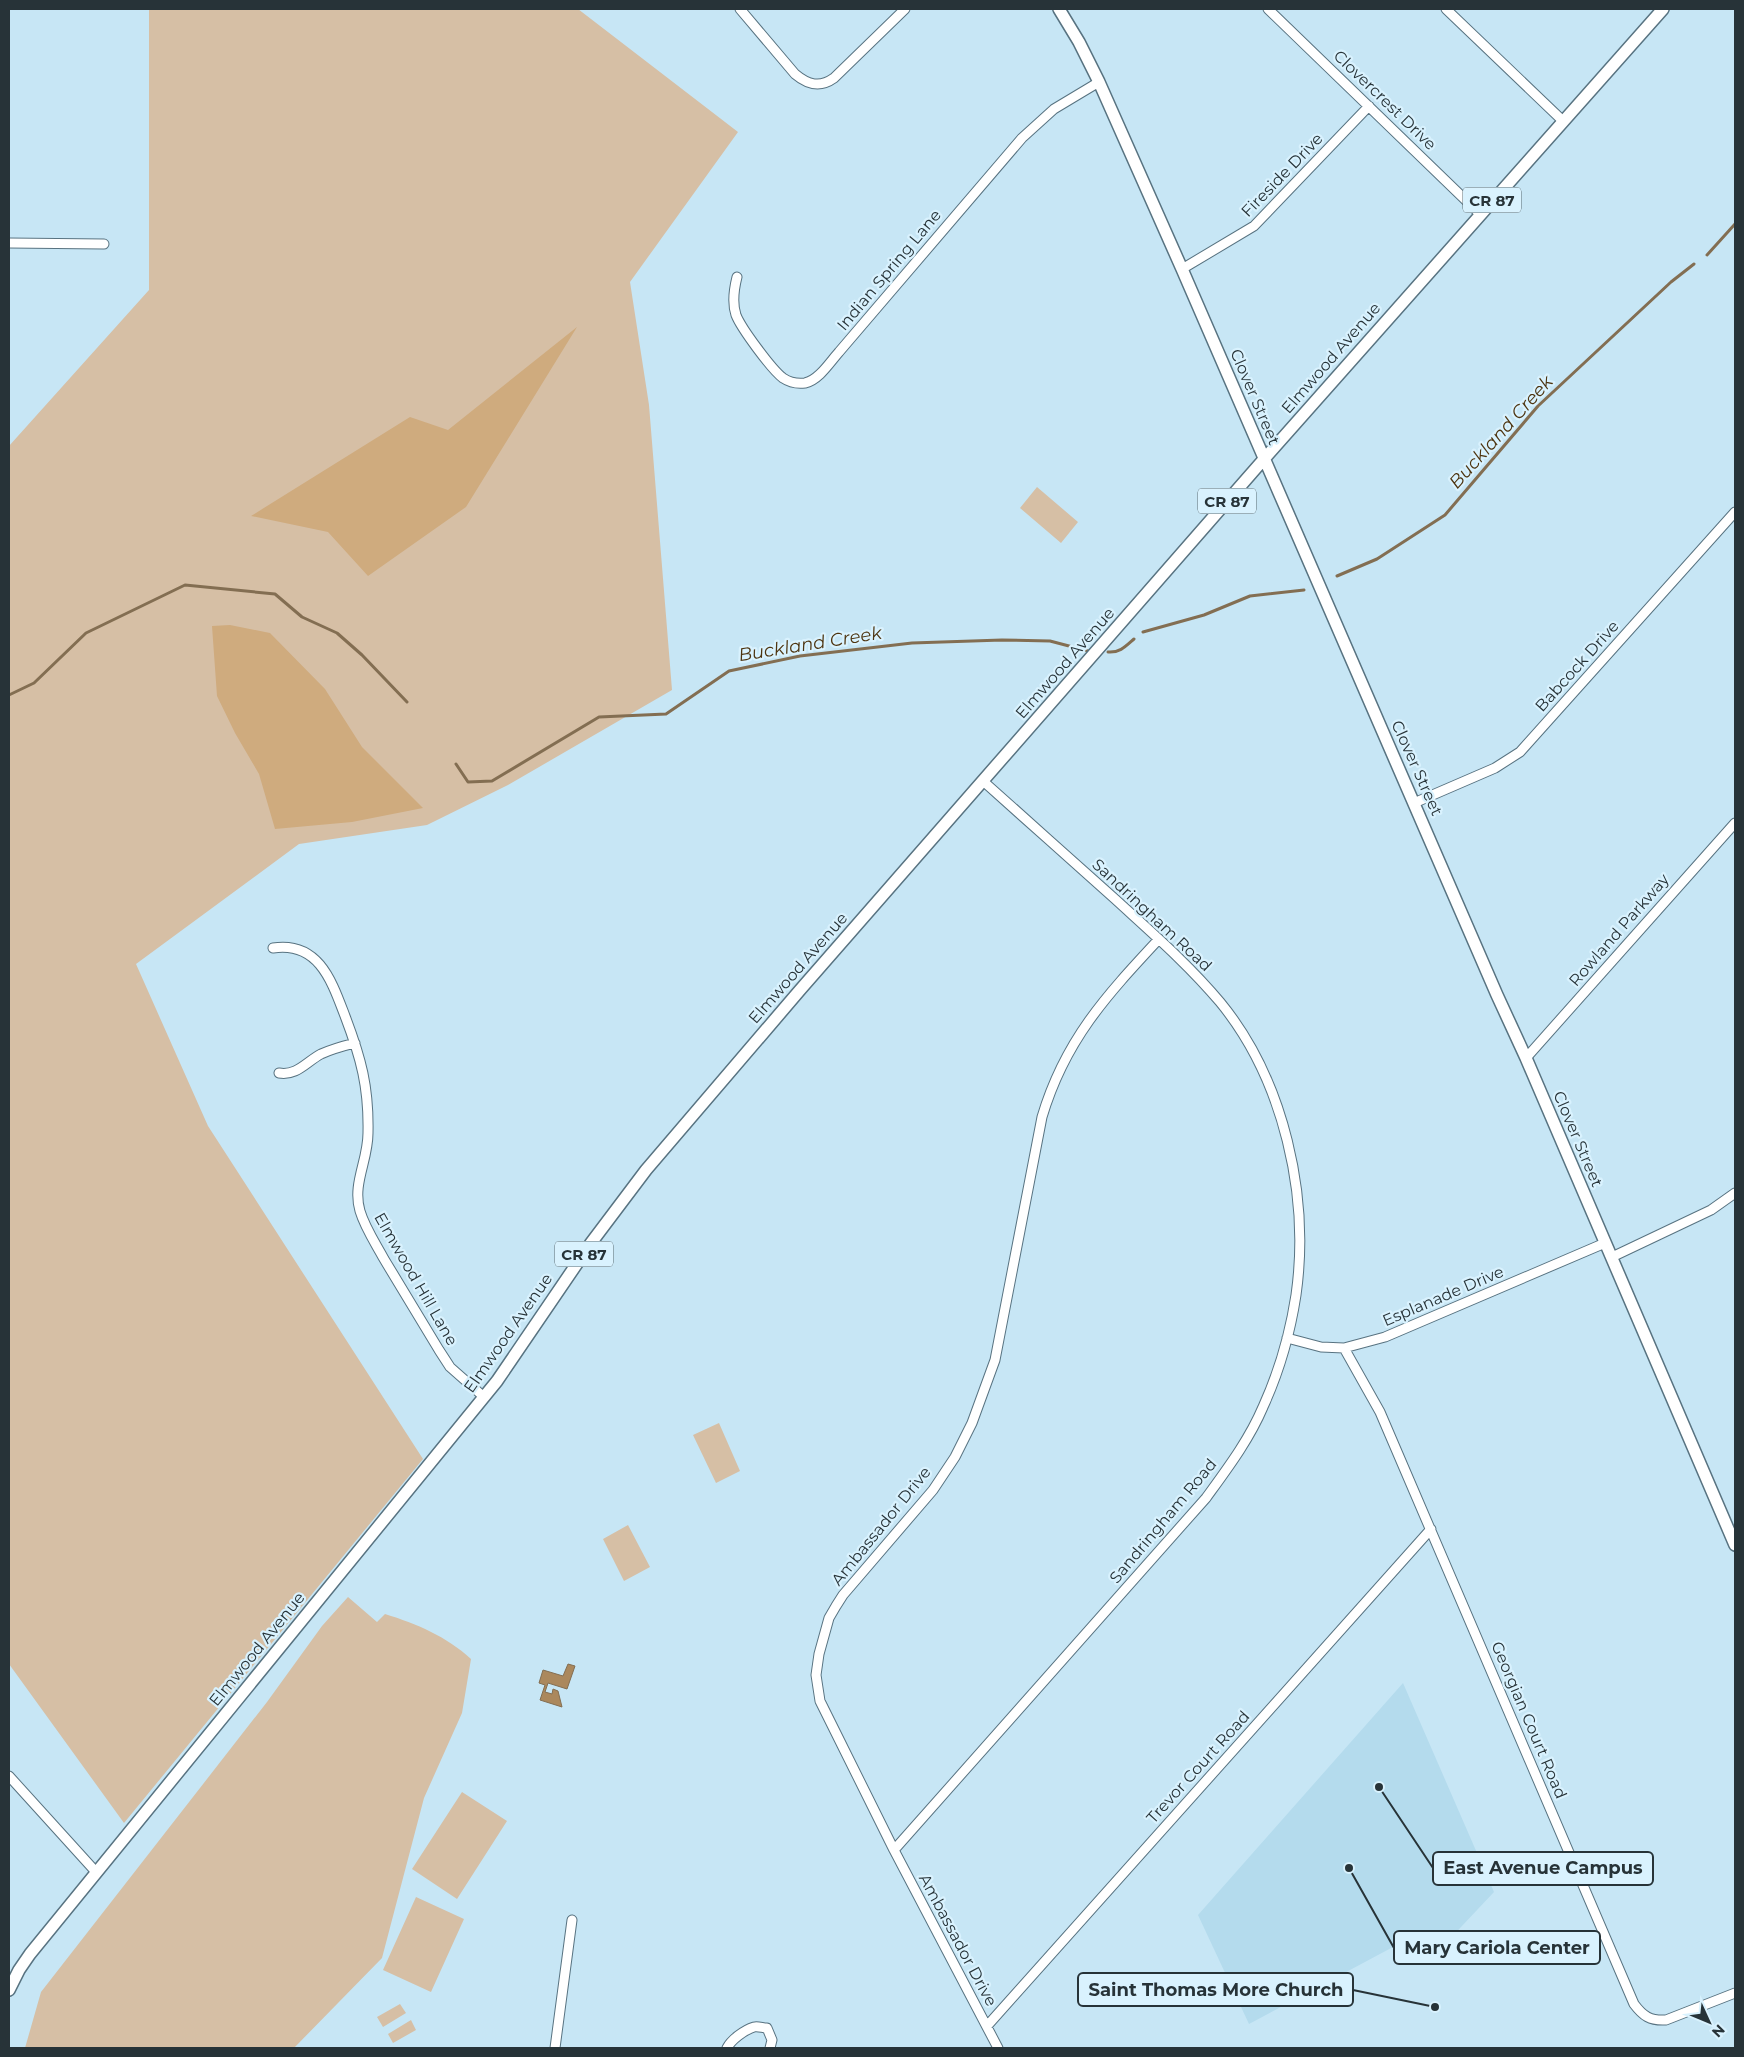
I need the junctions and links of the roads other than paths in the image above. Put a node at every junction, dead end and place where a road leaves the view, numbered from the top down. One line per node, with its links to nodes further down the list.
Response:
1 (740, 9): 2 (street)
2 (905, 9)
3 (1059, 9): 7 (main road, Clover Street)
4 (1268, 9): 8 (street, Clovercrest Drive)
5 (1446, 9): 9 (street)
6 (1663, 9): 9 (main road, Elmwood Avenue / CR 87)
7 (1098, 82): 13 (main road, Clover Street); 14 (street, Indian Spring Lane)
8 (1369, 106): 10 (street, Clovercrest Drive); 13 (street, Fireside Drive)
9 (1563, 121): 10 (main road, Elmwood Avenue / CR 87)
10 (1480, 214): 15 (main road, Elmwood Avenue / CR 87)
11 (9, 243): 12 (street)
12 (104, 244)
13 (1182, 269): 15 (main road, Clover Street)
14 (737, 277)
15 (1264, 459): 17 (main road, Elmwood Avenue / CR 87); 18 (main road, Clover Street)
16 (1735, 512): 18 (street, Babcock Drive)
17 (983, 781): 20 (street, Sandringham Road); 30 (main road, Elmwood Avenue / CR 87)
18 (1414, 803): 23 (main road, Clover Street)
19 (1735, 823): 23 (street, Rowland Parkway)
20 (1159, 939): 28 (street, Sandringham Road); 34 (street, Ambassador Drive)
21 (273, 948): 22 (street, Elmwood Hill Lane)
22 (355, 1042): 24 (street); 30 (street, Elmwood Hill Lane)
23 (1526, 1058): 26 (main road, Clover Street)
24 (279, 1073)
25 (1735, 1193): 27 (street)
26 (1605, 1243): 27 (main road, Clover Street); 29 (street, Esplanade Drive)
27 (1612, 1257): 32 (main road, Clover Street)
28 (1287, 1338): 29 (street, Esplanade Drive); 34 (street, Sandringham Road)
29 (1344, 1348): 31 (street, Georgian Court Road)
30 (484, 1397): 35 (main road, Elmwood Avenue / CR 87)
31 (1431, 1529): 38 (street, Georgian Court Road); 39 (street, Trevor Court Road)
32 (1735, 1544)
33 (9, 1776): 35 (street)
34 (894, 1850): 39 (street, Ambassador Drive)
35 (96, 1872): 37 (main road, Elmwood Avenue / CR 87)
36 (572, 1920): 40 (street)
37 (9, 1990)
38 (1735, 1993)
39 (986, 2026): 43 (street, Ambassador Drive)
40 (555, 2048)
41 (727, 2048): 42 (street)
42 (770, 2048)
43 (998, 2048)

